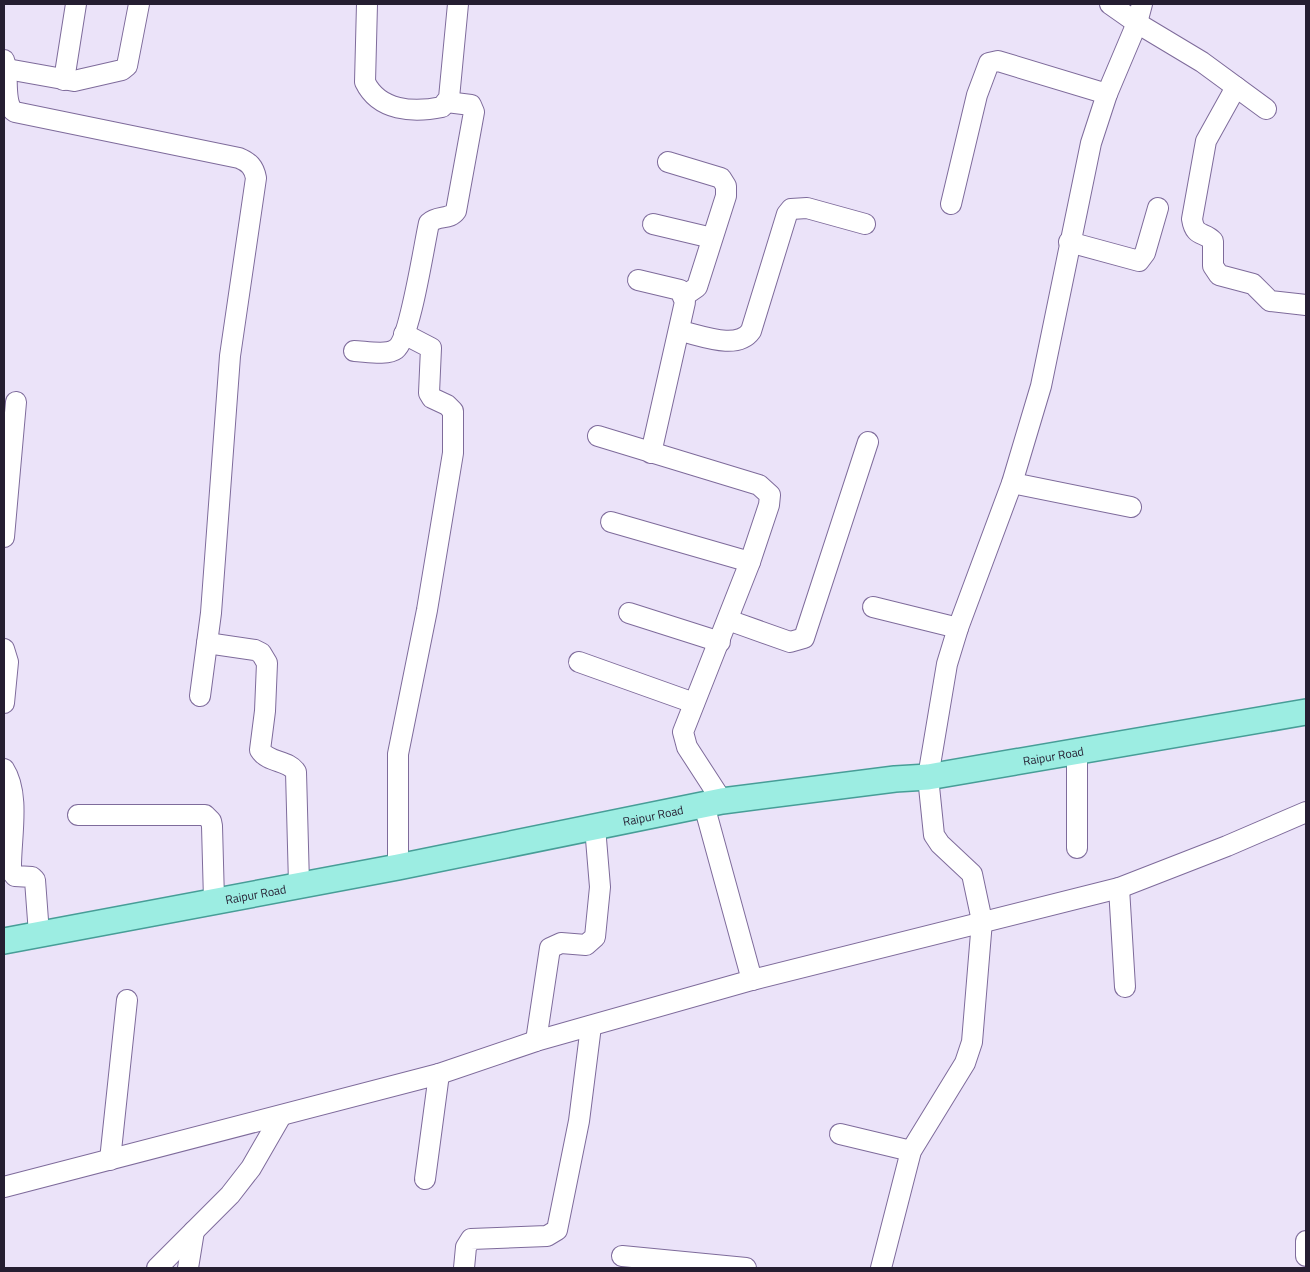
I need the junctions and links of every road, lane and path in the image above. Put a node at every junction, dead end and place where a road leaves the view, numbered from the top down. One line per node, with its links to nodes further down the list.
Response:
1 (76, 4): 9 (street)
2 (139, 4): 9 (street)
3 (367, 4): 12 (street)
4 (458, 4): 12 (street)
5 (1110, 4): 7 (street)
6 (1142, 4): 7 (street)
7 (1137, 23): 10 (street); 11 (street)
8 (5, 64): 9 (street); 41 (street)
9 (64, 80)
10 (1236, 87): 13 (street); 23 (street)
11 (1107, 94): 15 (street); 20 (street)
12 (447, 102): 25 (street)
13 (1266, 109)
14 (668, 162): 19 (street)
15 (951, 204)
16 (1158, 208): 20 (street)
17 (653, 224): 19 (street)
18 (865, 224): 24 (street)
19 (712, 238): 22 (street)
20 (1069, 242): 31 (street)
21 (638, 280): 22 (street)
22 (684, 296): 24 (street)
23 (1306, 305)
24 (680, 331): 30 (street)
25 (404, 334): 26 (street); 57 (street)
26 (354, 351)
27 (16, 402): 34 (street)
28 (598, 436): 30 (street)
29 (868, 442): 38 (street)
30 (651, 453): 35 (street)
31 (1012, 483): 32 (street); 39 (street)
32 (1131, 507)
33 (611, 522): 35 (street)
34 (4, 537)
35 (750, 562): 38 (street)
36 (874, 607): 39 (street)
37 (629, 613): 40 (street)
38 (728, 620): 40 (street)
39 (958, 628): 51 (street)
40 (720, 642): 46 (street)
41 (207, 643): 44 (street); 58 (street)
42 (4, 649): 45 (street)
43 (579, 662): 46 (street)
44 (200, 696)
45 (4, 699): 47 (street)
46 (694, 702): 52 (street)
47 (4, 703)
48 (1306, 712): 49 (main road, Raipur Road)
49 (1078, 751): 51 (main road, Raipur Road); 56 (street)
50 (4, 769): 62 (street)
51 (928, 777): 52 (main road, Raipur Road); 61 (street)
52 (713, 803): 55 (main road, Raipur Road); 64 (street)
53 (1306, 812): 59 (street)
54 (78, 815): 60 (street)
55 (595, 827): 57 (main road, Raipur Road); 68 (street)
56 (1077, 848)
57 (398, 867): 58 (main road, Raipur Road)
58 (299, 884): 60 (main road, Raipur Road)
59 (1119, 888): 61 (street); 65 (street)
60 (214, 900): 62 (main road, Raipur Road)
61 (982, 921): 64 (street); 72 (street)
62 (39, 934): 63 (main road, Raipur Road)
63 (4, 941)
64 (752, 980): 67 (street)
65 (1125, 987)
66 (127, 1000): 73 (street)
67 (591, 1026): 68 (street); 82 (street)
68 (536, 1041): 69 (street)
69 (438, 1074): 70 (street); 74 (street)
70 (281, 1116): 73 (street); 76 (street)
71 (840, 1134): 72 (street)
72 (911, 1151): 84 (street)
73 (110, 1160): 75 (street)
74 (425, 1179)
75 (4, 1187)
76 (194, 1231): 80 (street); 81 (street)
77 (1306, 1241): 79 (street)
78 (622, 1256): 83 (street)
79 (1306, 1256)
80 (157, 1268)
81 (188, 1268)
82 (464, 1268)
83 (746, 1268)
84 (881, 1268)

